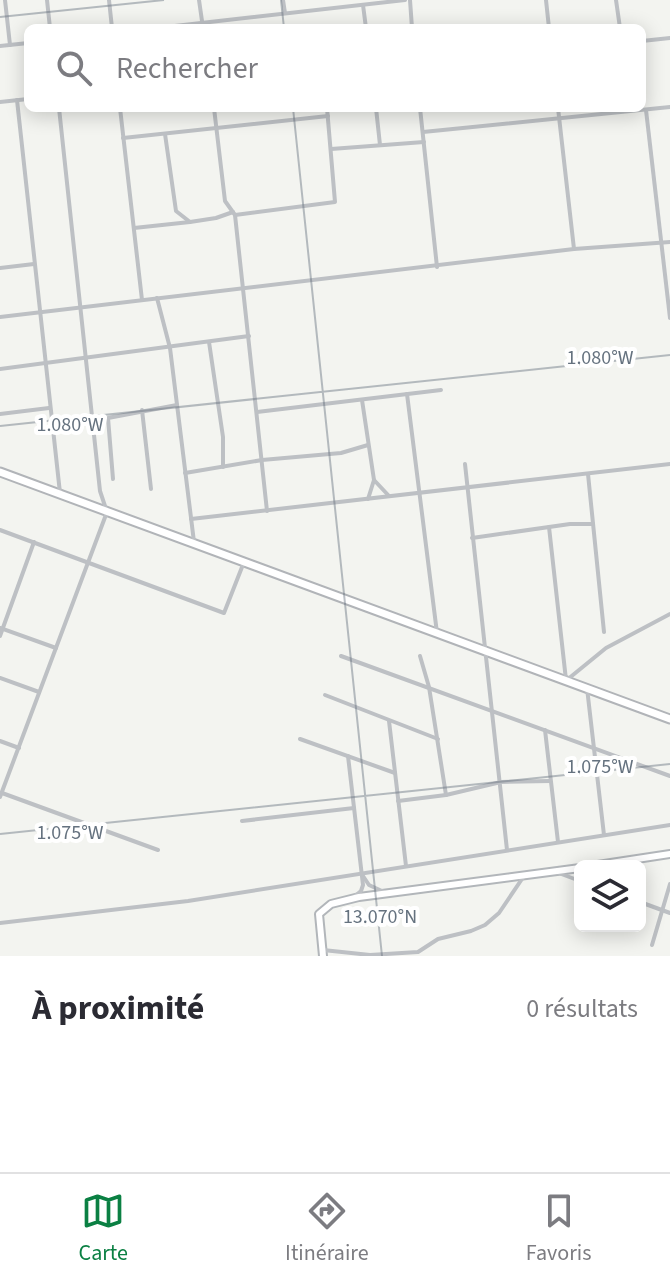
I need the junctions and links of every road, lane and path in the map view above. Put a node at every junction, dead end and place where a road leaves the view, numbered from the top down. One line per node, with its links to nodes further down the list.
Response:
1 (5, 0): 22 (street)
2 (47, 0): 11 (street)
3 (109, 0): 12 (street)
4 (199, 0): 13 (street)
5 (283, 0): 10 (street)
6 (407, 0): 9 (street); 16 (street)
7 (546, 0): 17 (street)
8 (616, 0): 18 (street)
9 (363, 5): 10 (street); 15 (street)
10 (285, 13): 14 (street)
11 (50, 24)
12 (112, 24)
13 (202, 24)
14 (209, 24)
15 (365, 24)
16 (411, 24)
17 (549, 24)
18 (619, 24)
19 (670, 38): 20 (street)
20 (646, 41)
21 (24, 43): 22 (street)
22 (10, 45): 23 (street)
23 (0, 46)
24 (24, 99): 25 (street)
25 (17, 100): 26 (street); 54 (street)
26 (0, 102)
27 (670, 107): 28 (street)
28 (646, 109): 51 (street)
29 (59, 112): 60 (street)
30 (120, 112): 42 (street)
31 (214, 112): 39 (street)
32 (328, 112): 37 (street)
33 (376, 112): 44 (street)
34 (420, 112): 40 (street)
35 (558, 112): 38 (street)
36 (611, 112): 38 (street)
37 (328, 116): 39 (street); 45 (street)
38 (559, 118): 40 (street); 53 (street)
39 (216, 128): 41 (street); 47 (street)
40 (423, 132): 43 (street)
41 (165, 134): 42 (street); 46 (street)
42 (123, 138): 50 (street)
43 (424, 142): 44 (street); 55 (street)
44 (380, 145): 45 (street)
45 (330, 149): 47 (street)
46 (176, 211): 48 (street); 49 (street)
47 (234, 213): 48 (street); 57 (street)
48 (190, 222): 49 (street)
49 (168, 223): 50 (street)
50 (134, 228): 59 (street)
51 (662, 242): 52 (street); 53 (street); 63 (street)
52 (670, 242)
53 (574, 249): 55 (street)
54 (34, 264): 56 (street); 61 (street)
55 (437, 267): 57 (street)
56 (0, 268)
57 (242, 290): 58 (street); 64 (street)
58 (157, 298): 59 (street); 66 (street)
59 (142, 300): 60 (street)
60 (81, 307): 61 (street); 67 (street)
61 (40, 311): 62 (street); 68 (street)
62 (0, 317)
63 (670, 318)
64 (249, 336): 65 (street); 76 (street)
65 (209, 342): 66 (street); 82 (street)
66 (170, 348): 67 (street); 73 (street)
67 (87, 359): 68 (street); 95 (street)
68 (45, 365): 69 (street); 74 (street)
69 (0, 369)
70 (441, 390): 71 (street)
71 (407, 394): 72 (street); 90 (street)
72 (362, 400): 76 (street); 78 (street)
73 (177, 405): 75 (street); 84 (street)
74 (50, 408): 77 (street); 91 (street)
75 (142, 410): 86 (street); 89 (street)
76 (257, 412): 79 (street)
77 (0, 414)
78 (368, 445): 79 (street); 87 (street)
79 (262, 460): 82 (street); 94 (street)
80 (465, 464): 88 (street)
81 (670, 464): 85 (street)
82 (223, 467): 84 (street)
83 (0, 472): 91 (main road)
84 (185, 473): 96 (street)
85 (588, 474): 88 (street); 97 (street)
86 (113, 479)
87 (374, 480): 92 (street); 93 (street)
88 (467, 488): 90 (street); 100 (street)
89 (151, 489)
90 (419, 493): 92 (street); 108 (street)
91 (60, 495): 95 (main road)
92 (389, 496): 93 (street)
93 (368, 499): 94 (street)
94 (267, 511): 96 (street)
95 (107, 512): 102 (main road); 104 (street)
96 (191, 519): 102 (street)
97 (593, 524): 98 (street); 107 (street)
98 (549, 527): 100 (street); 115 (street)
99 (0, 530): 101 (street)
100 (472, 538): 111 (street)
101 (34, 542): 104 (street); 106 (street)
102 (194, 544): 103 (main road)
103 (244, 562): 104 (street); 108 (main road)
104 (88, 563): 110 (street)
105 (670, 614): 115 (street)
106 (1, 628): 109 (street); 110 (street)
107 (604, 632)
108 (437, 633): 111 (main road)
109 (0, 636)
110 (56, 648): 118 (street)
111 (484, 650): 115 (main road); 120 (street)
112 (341, 656): 116 (street)
113 (420, 656): 116 (street)
114 (0, 678): 118 (street)
115 (566, 681): 117 (main road)
116 (429, 687): 120 (street); 125 (street)
117 (587, 688): 121 (main road); 128 (street)
118 (40, 692): 127 (street)
119 (325, 695): 122 (street)
120 (490, 709): 123 (street); 133 (street)
121 (670, 719)
122 (389, 721): 125 (street); 130 (street)
123 (545, 730): 128 (street); 132 (street)
124 (300, 739): 129 (street)
125 (438, 739): 135 (street)
126 (0, 741): 127 (street)
127 (19, 748): 134 (street)
128 (594, 748): 131 (street); 140 (street)
129 (348, 756): 130 (street); 137 (street)
130 (395, 773): 136 (street)
131 (670, 776)
132 (550, 781): 133 (street); 141 (street)
133 (501, 782): 135 (street); 143 (street)
134 (1, 794): 142 (street)
135 (446, 795): 136 (street)
136 (398, 801): 146 (street)
137 (354, 808): 138 (street); 149 (street)
138 (242, 821)
139 (670, 825): 140 (street)
140 (604, 835): 141 (street)
141 (558, 842): 143 (street)
142 (158, 850)
143 (507, 850): 146 (street)
144 (670, 854): 145 (street)
145 (630, 860)
146 (406, 866): 149 (street)
147 (574, 869): 148 (street)
148 (554, 872): 150 (street); 151 (street)
149 (362, 874): 153 (street); 154 (street); 158 (street)
150 (524, 876): 153 (street); 160 (street)
151 (574, 879)
152 (670, 884): 156 (street)
153 (387, 894): 154 (street)
154 (348, 900): 160 (street)
155 (646, 904): 156 (street)
156 (663, 910): 157 (street); 159 (street)
157 (670, 913)
158 (0, 923)
159 (652, 945)
160 (323, 953)

